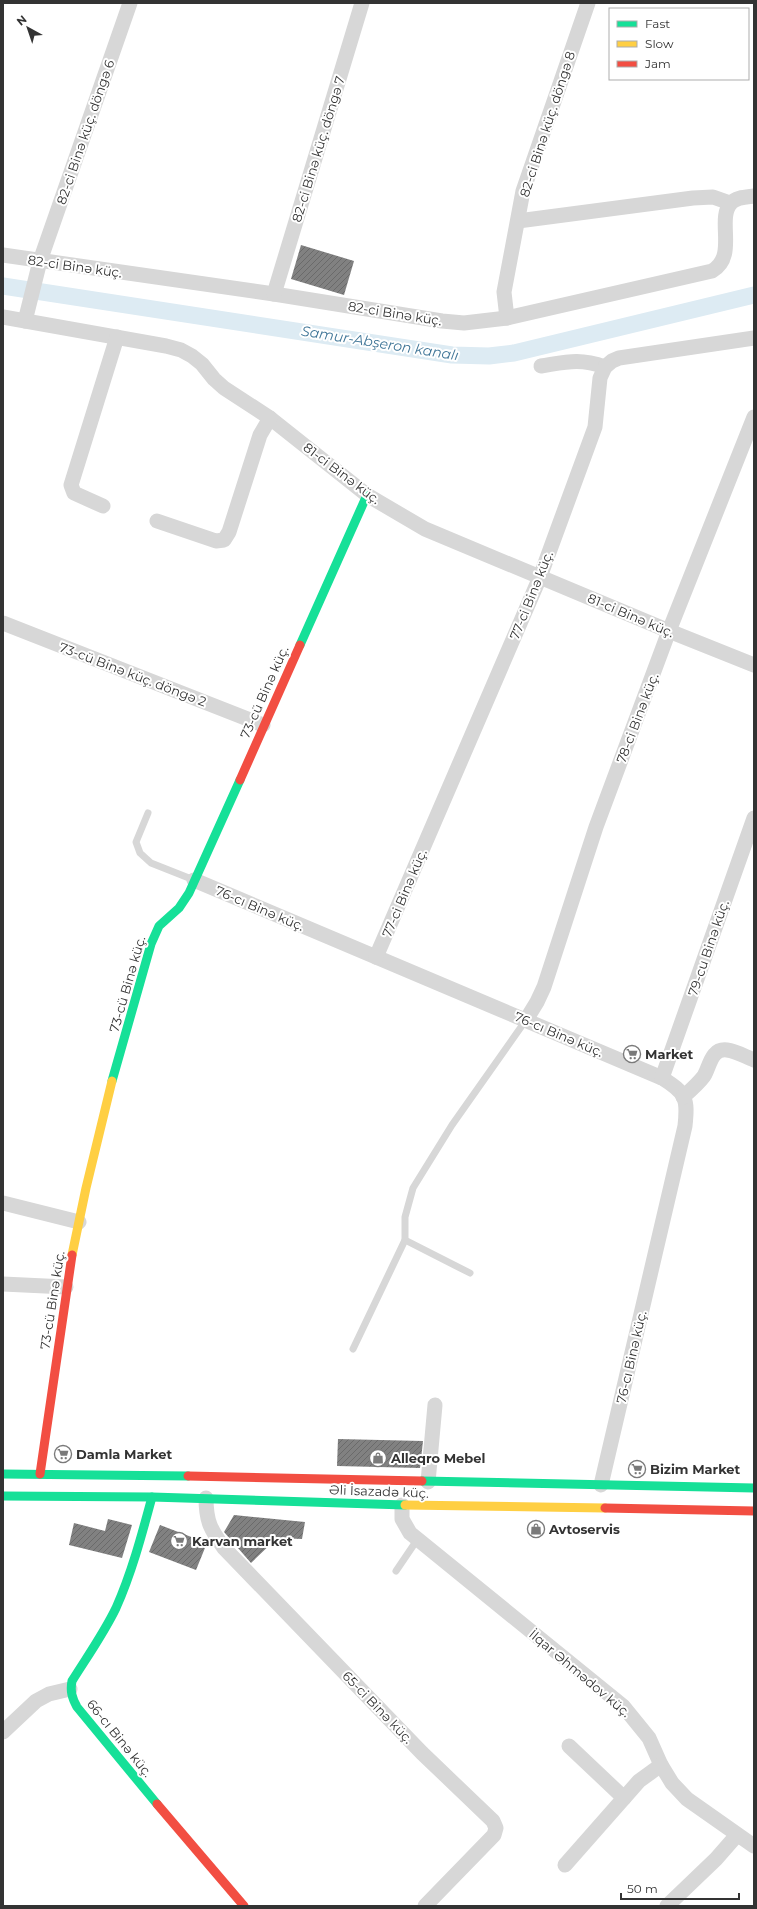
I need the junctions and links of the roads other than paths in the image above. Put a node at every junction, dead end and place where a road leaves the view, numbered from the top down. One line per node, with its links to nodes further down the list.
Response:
1 (130, 3): 8 (street, 82-ci Binə küç. döngə 6)
2 (362, 3): 9 (street, 82-ci Binə küç. döngə 7)
3 (588, 3): 6 (street, 82-ci Binə küç. döngə 8)
4 (754, 196): 5 (street)
5 (730, 203): 6 (street); 11 (street, 82-ci Binə küç.)
6 (518, 221): 11 (street, 82-ci Binə küç. döngə 8)
7 (3, 255): 8 (street, 82-ci Binə küç.)
8 (40, 261): 9 (street, 82-ci Binə küç.); 12 (street, 82-ci Binə küç. döngə 6)
9 (274, 294): 11 (street, 82-ci Binə küç.)
10 (3, 317): 12 (street, 81-ci Binə küç.)
11 (507, 318)
12 (25, 321): 13 (street, 81-ci Binə küç.)
13 (117, 337): 18 (street, 81-ci Binə küç.); 20 (street)
14 (754, 338): 16 (street)
15 (541, 366): 16 (street)
16 (605, 367): 22 (street, 77-ci Binə küç.)
17 (754, 417): 24 (street, 78-ci Binə küç.)
18 (270, 418): 19 (street, 81-ci Binə küç.); 21 (street)
19 (367, 495): 22 (street, 81-ci Binə küç.); 26 (street, 73-cü Binə küç.)
20 (103, 506)
21 (157, 521)
22 (540, 577): 24 (street, 81-ci Binə küç.); 30 (street, 77-ci Binə küç.)
23 (3, 623): 26 (street, 73-cü Binə küç. döngə 2)
24 (669, 631): 25 (street, 81-ci Binə küç.); 31 (street, 78-ci Binə küç.)
25 (754, 665)
26 (263, 725): 29 (street, 73-cü Binə küç.)
27 (148, 813): 29 (lane)
28 (754, 818): 33 (street, 79-cu Binə küç.)
29 (194, 880): 30 (street, 76-cı Binə küç.); 36 (street, 73-cü Binə küç.)
30 (376, 957): 31 (street, 76-cı Binə küç.)
31 (526, 1020): 33 (street, 76-cı Binə küç.); 37 (lane)
32 (754, 1060): 34 (street)
33 (662, 1078): 34 (street, 76-cı Binə küç.)
34 (683, 1097): 46 (street, 76-cı Binə küç.)
35 (3, 1203): 36 (street)
36 (79, 1222): 40 (street, 73-cü Binə küç.)
37 (405, 1240): 38 (lane); 41 (lane)
38 (470, 1273)
39 (3, 1284): 40 (street)
40 (66, 1287): 44 (street, 73-cü Binə küç.)
41 (353, 1349)
42 (435, 1405): 45 (street)
43 (3, 1474): 44 (street, Əli İsazadə küç.)
44 (40, 1474): 48 (street, Əli İsazadə küç.)
45 (428, 1482): 46 (street, Əli İsazadə küç.); 48 (street, Əli İsazadə küç.)
46 (601, 1486): 47 (street, Əli İsazadə küç.)
47 (754, 1488)
48 (324, 1491): 51 (street, Əli İsazadə küç.); 52 (street, Əli İsazadə küç.)
49 (3, 1496): 50 (street, Əli İsazadə küç.)
50 (152, 1497): 51 (street, Əli İsazadə küç.); 56 (street)
51 (206, 1498): 65 (street, 65-ci Binə küç.)
52 (402, 1505): 53 (street, Əli İsazadə küç.); 54 (street, İlqar Əhmədov küç.)
53 (754, 1511)
54 (417, 1540): 55 (lane); 59 (street, İlqar Əhmədov küç.)
55 (396, 1571)
56 (70, 1689): 57 (street); 64 (street, 66-cı Binə küç.)
57 (3, 1732)
58 (569, 1746): 60 (street)
59 (661, 1765): 60 (street); 61 (street, İlqar Əhmədov küç.)
60 (624, 1798): 63 (street)
61 (737, 1835): 62 (street, İlqar Əhmədov küç.); 66 (street)
62 (754, 1846)
63 (565, 1865)
64 (244, 1906)
65 (425, 1906)
66 (667, 1906)

